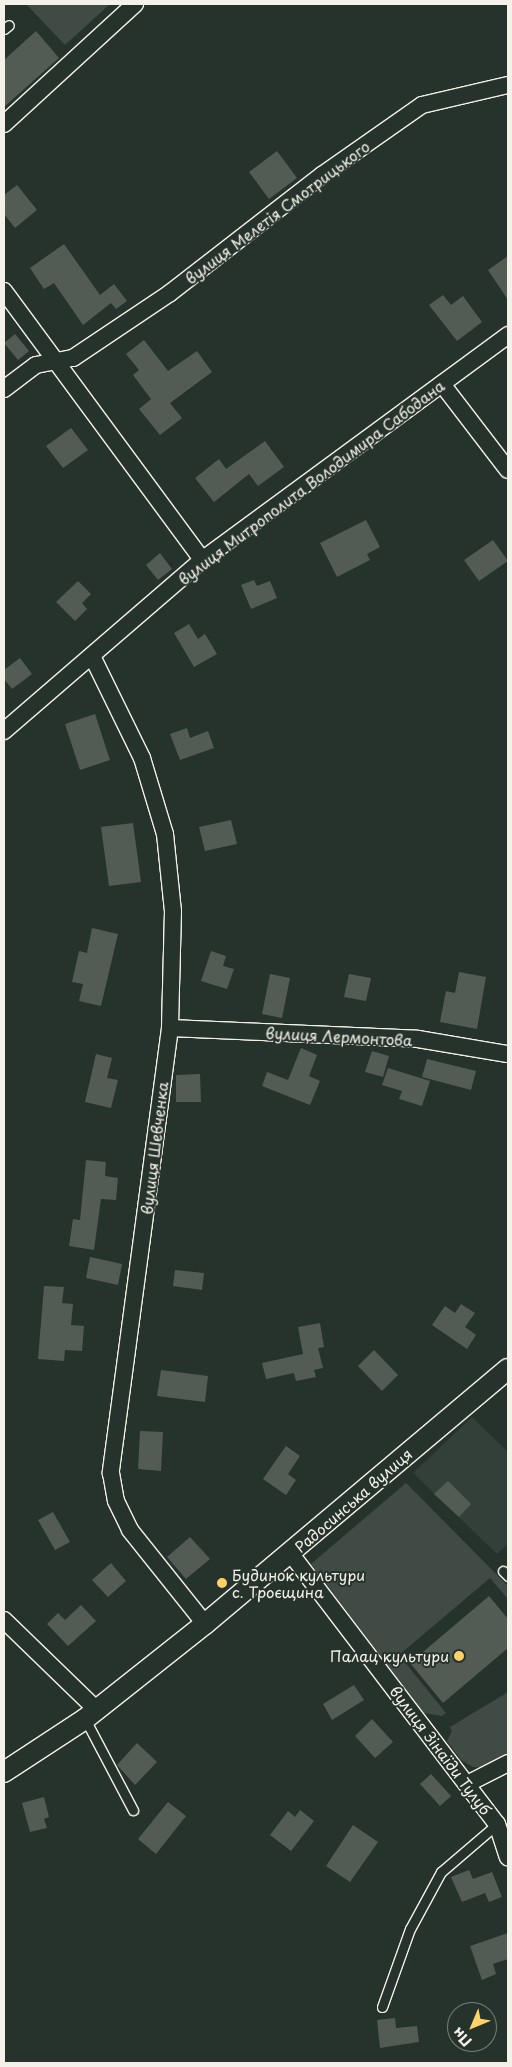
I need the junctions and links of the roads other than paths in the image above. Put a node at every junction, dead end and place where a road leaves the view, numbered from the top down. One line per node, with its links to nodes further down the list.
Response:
1 (135, 4): 3 (street)
2 (508, 85): 6 (street, вулиця Мелетія Смотрицького)
3 (4, 124)
4 (4, 292): 6 (street)
5 (508, 335): 7 (street, вулиця Митрополита Володимира Сабодана)
6 (55, 362): 8 (street, вулиця Мелетія Смотрицького); 10 (street)
7 (442, 384): 9 (street); 10 (street, вулиця Митрополита Володимира Сабодана)
8 (4, 389)
9 (508, 470)
10 (202, 560): 11 (street, вулиця Митрополита Володимира Сабодана)
11 (92, 656): 12 (street, вулиця Митрополита Володимира Сабодана); 13 (street, вулиця Шевченка)
12 (4, 731)
13 (170, 1028): 14 (street, вулиця Лермонтова); 18 (street, вулиця Шевченка)
14 (508, 1054)
15 (508, 1369): 16 (street, Радосинська вулиця)
16 (291, 1554): 18 (street, Радосинська вулиця); 22 (street, вулиця Зінаїди Тулуб)
17 (4, 1620): 19 (street)
18 (205, 1624): 19 (street, Радосинська вулиця)
19 (91, 1715): 21 (street, Радосинська вулиця); 23 (lane)
20 (508, 1762): 22 (street)
21 (4, 1772)
22 (467, 1784): 24 (street, вулиця Зінаїди Тулуб)
23 (133, 1810)
24 (497, 1824): 25 (street, вулиця Зінаїди Тулуб); 26 (lane)
25 (508, 1857)
26 (382, 2007)

